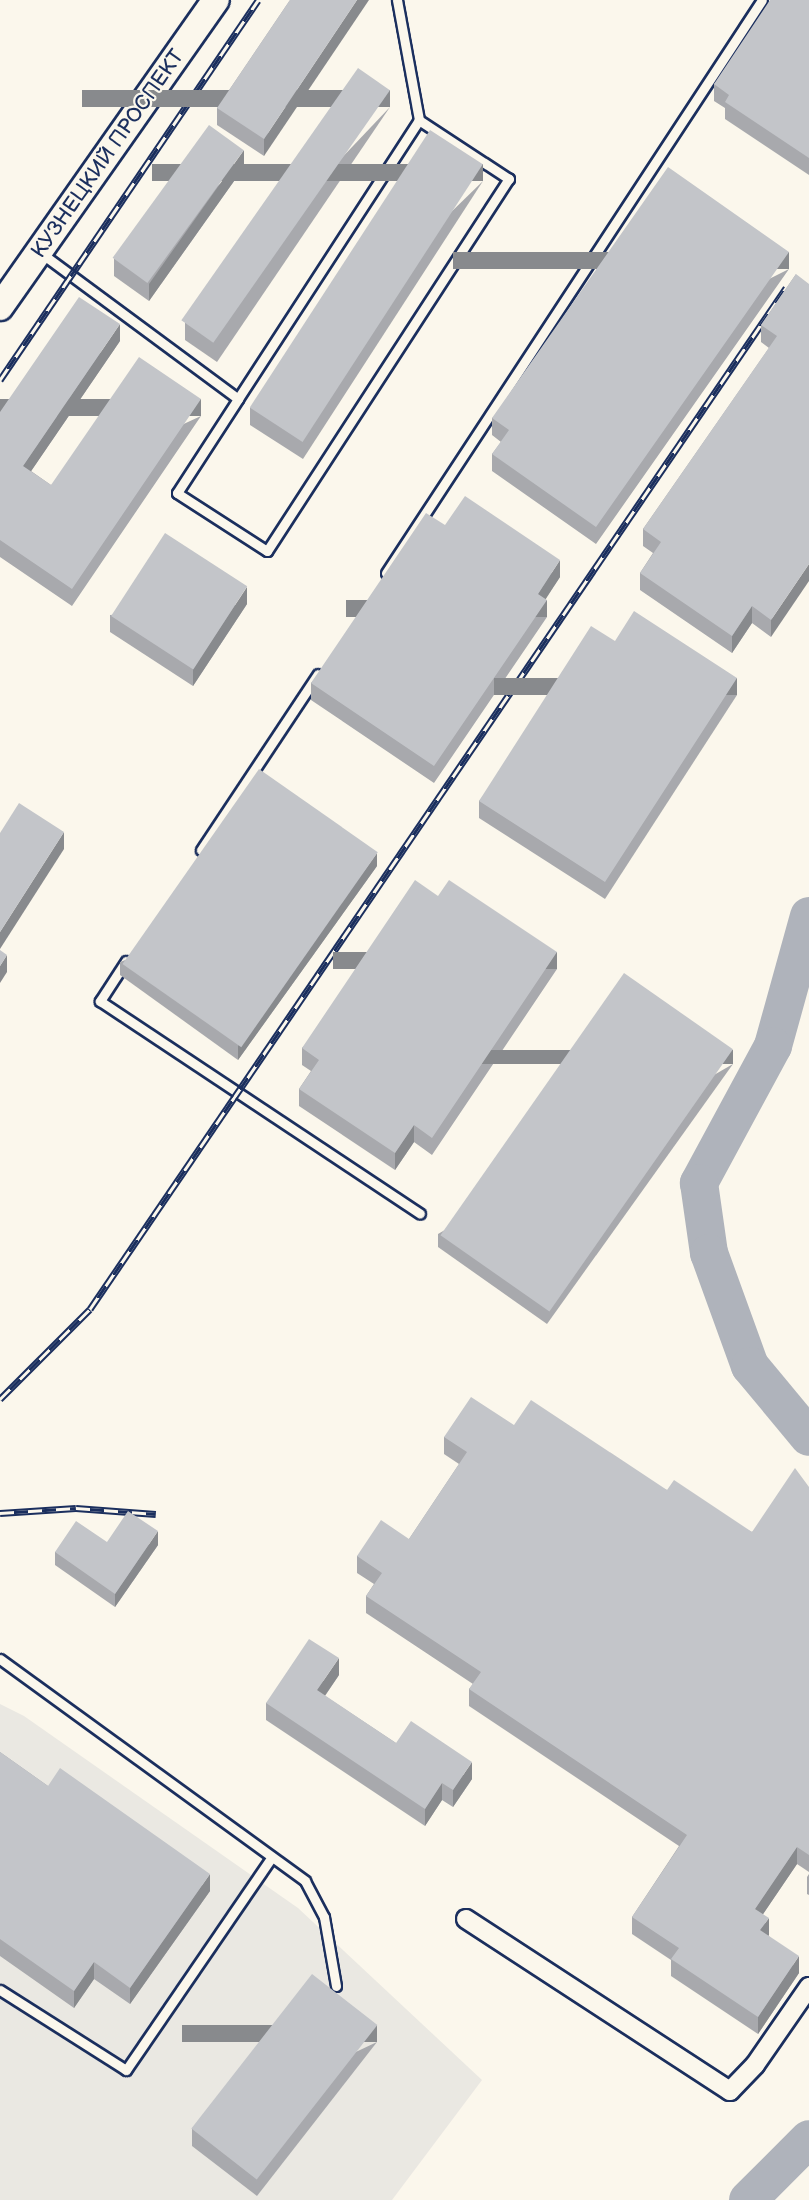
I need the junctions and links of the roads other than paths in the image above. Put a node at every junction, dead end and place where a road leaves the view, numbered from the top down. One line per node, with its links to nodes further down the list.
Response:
1 (216, 0): 5 (street, КУЗНЕЦКИЙ ПРОСПЕКТ)
2 (397, 0): 4 (lane)
3 (762, 0): 8 (lane)
4 (419, 120): 7 (lane); 7 (lane)
5 (39, 251): 6 (street, КУЗНЕЦКИЙ ПРОСПЕКТ); 7 (lane)
6 (0, 307)
7 (238, 399)
8 (382, 579)
9 (323, 667): 10 (lane)
10 (191, 864)
11 (132, 952): 12 (lane)
12 (420, 1214)
13 (0, 1659): 14 (lane)
14 (272, 1857): 16 (lane); 18 (lane)
15 (466, 1919): 17 (street)
16 (336, 1986)
17 (809, 1987)
18 (0, 1990)

